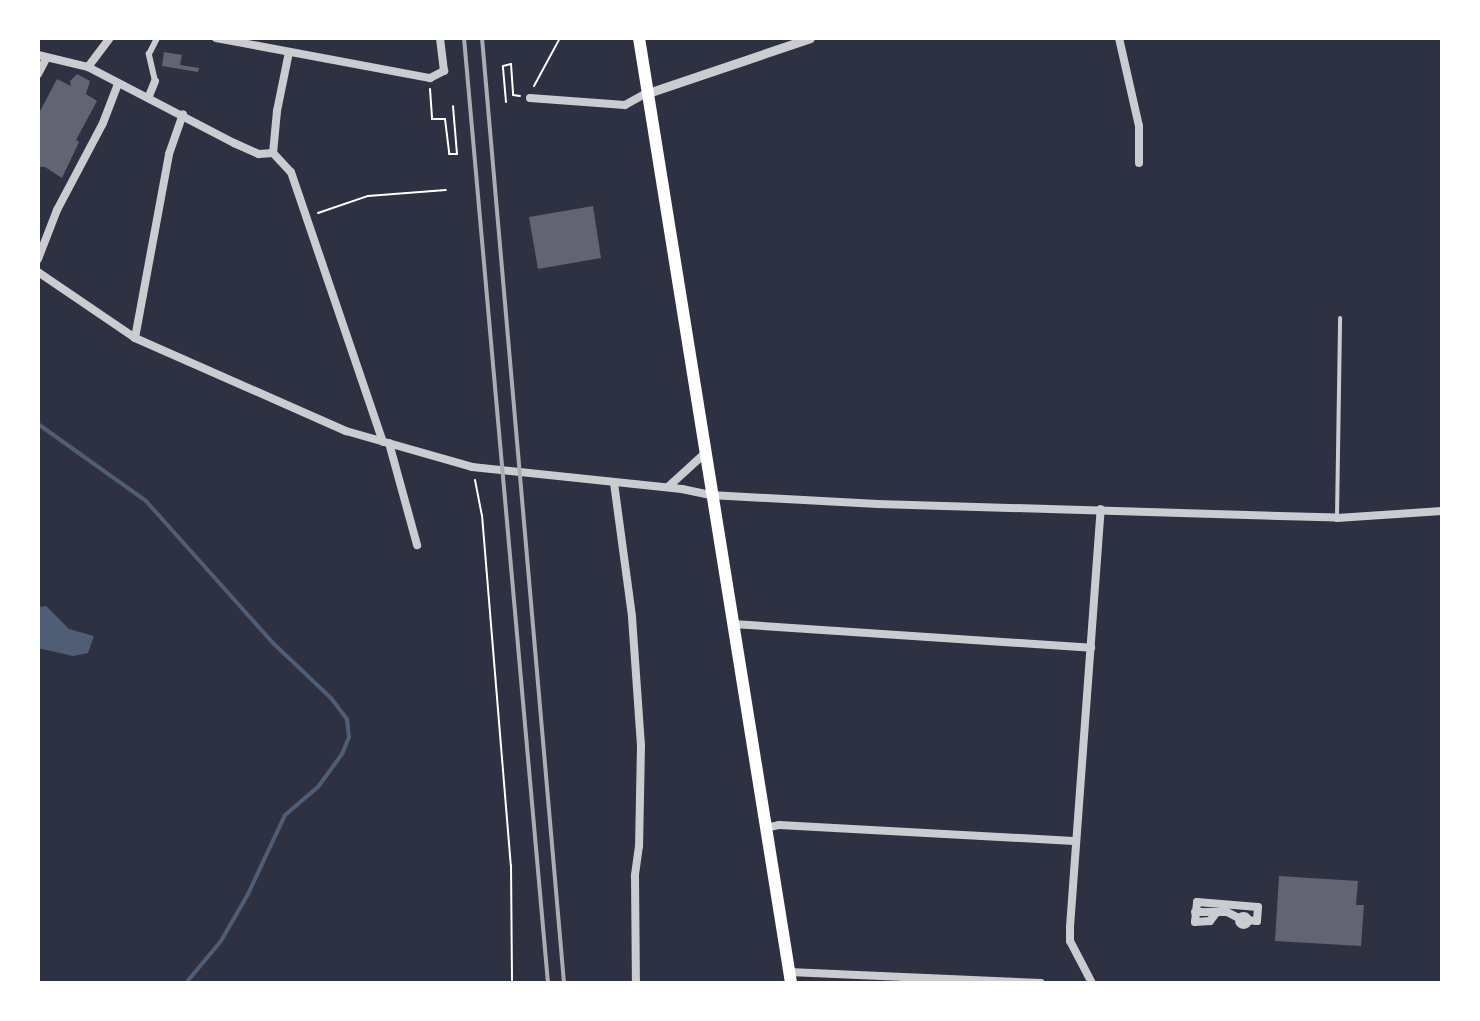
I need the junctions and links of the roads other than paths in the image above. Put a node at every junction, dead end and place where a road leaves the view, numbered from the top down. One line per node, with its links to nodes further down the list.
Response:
1 (110, 38): 12 (street)
2 (157, 38): 14 (street)
3 (216, 38): 9 (street)
4 (275, 38): 9 (lane)
5 (440, 38): 10 (street)
6 (639, 38): 16 (main road)
7 (810, 38): 16 (street)
8 (1119, 38): 21 (street)
9 (271, 49): 10 (street)
10 (289, 52): 20 (street)
11 (42, 57): 12 (street); 13 (street)
12 (88, 67): 15 (street)
13 (38, 74)
14 (155, 81): 17 (street)
15 (118, 84): 17 (street); 22 (street)
16 (645, 94): 18 (street); 27 (main road)
17 (149, 96): 19 (street)
18 (530, 98)
19 (183, 114): 20 (street); 25 (street)
20 (273, 153): 26 (street)
21 (1139, 163)
22 (38, 259)
23 (38, 272): 25 (street)
24 (1340, 318): 33 (lane)
25 (135, 338): 26 (street)
26 (386, 442): 28 (street); 34 (street)
27 (703, 455): 29 (street); 30 (main road)
28 (614, 483): 29 (street); 43 (street)
29 (667, 488): 30 (street)
30 (710, 495): 31 (street); 35 (main road)
31 (1101, 509): 33 (street); 36 (street)
32 (1442, 511): 33 (street)
33 (1337, 518)
34 (417, 545)
35 (733, 624): 36 (street); 37 (main road)
36 (1091, 648): 38 (street)
37 (765, 828): 38 (street); 42 (main road)
38 (1074, 841): 45 (street)
39 (1245, 904): 40 (street); 41 (street); 41 (street)
40 (1227, 908): 40 (street); 41 (street)
41 (1243, 918)
42 (790, 978): 44 (street)
43 (636, 983)
44 (1041, 983)
45 (1092, 983)

